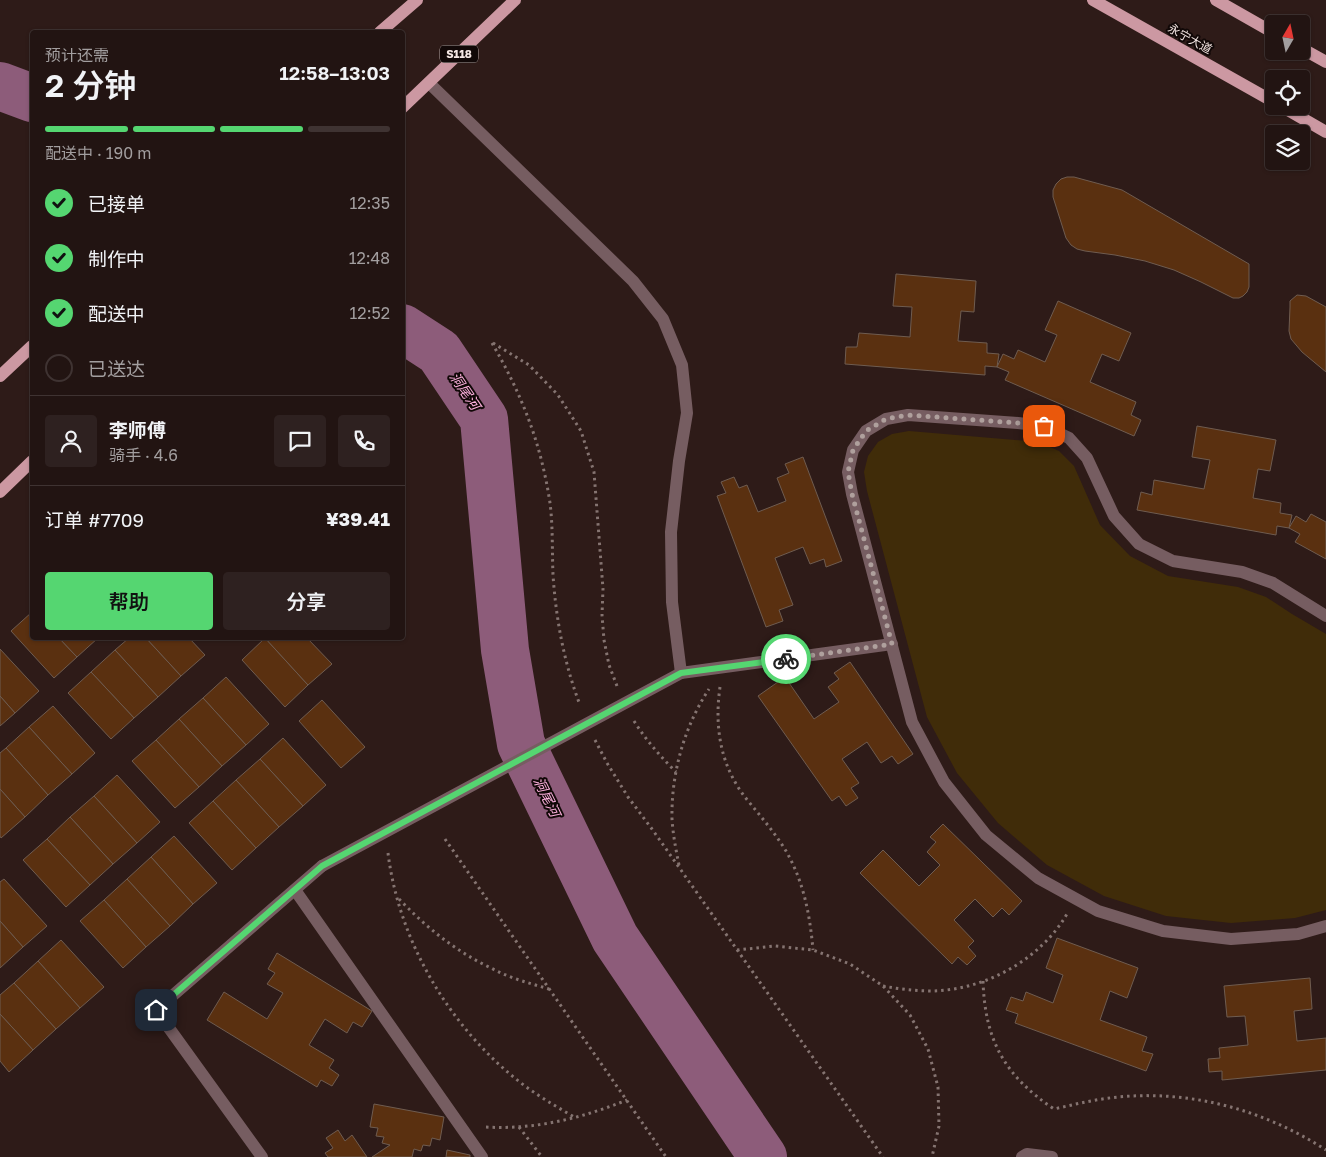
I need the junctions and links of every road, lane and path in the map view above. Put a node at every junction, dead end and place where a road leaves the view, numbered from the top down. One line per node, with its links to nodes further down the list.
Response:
1 (416, 0): 6 (main road)
2 (515, 0): 9 (main road, S118)
3 (1093, 0): 10 (main road, 永宁大道)
4 (1216, 0): 5 (main road)
5 (1265, 28)
6 (382, 30)
7 (1310, 53): 8 (main road)
8 (1326, 62)
9 (428, 83): 11 (main road, S118); 21 (lane)
10 (1265, 97)
11 (405, 105)
12 (1297, 115): 13 (main road)
13 (1326, 132)
14 (30, 348): 15 (main road)
15 (0, 376)
16 (30, 463): 17 (main road)
17 (0, 492)
18 (1326, 616): 19 (lane)
19 (892, 644): 20 (lane); 32 (lane)
20 (725, 667): 21 (lane); 26 (path); 35 (path)
21 (681, 673): 27 (lane, bridge)
22 (618, 689): 23 (path)
23 (583, 713)
24 (633, 719): 26 (path)
25 (593, 737): 29 (path)
26 (676, 772): 29 (path)
27 (385, 832): 30 (lane, bridge); 31 (path)
28 (445, 839): 38 (path)
29 (679, 868): 34 (path)
30 (295, 890): 41 (lane); 45 (lane)
31 (396, 896): 38 (path); 40 (path)
32 (1076, 898): 33 (lane); 36 (path)
33 (1326, 926)
34 (737, 950): 35 (path); 49 (path)
35 (813, 950): 37 (path)
36 (983, 981): 37 (path); 43 (path)
37 (883, 986): 50 (path)
38 (549, 989): 39 (path)
39 (627, 1100): 40 (path); 48 (path)
40 (576, 1118): 42 (path)
41 (460, 1126): 42 (path); 46 (lane)
42 (518, 1127): 47 (path)
43 (1326, 1150)
44 (1024, 1155): 51 (lane)
45 (262, 1157)
46 (482, 1157)
47 (542, 1157)
48 (666, 1157)
49 (883, 1157)
50 (932, 1157)
51 (1052, 1157)

